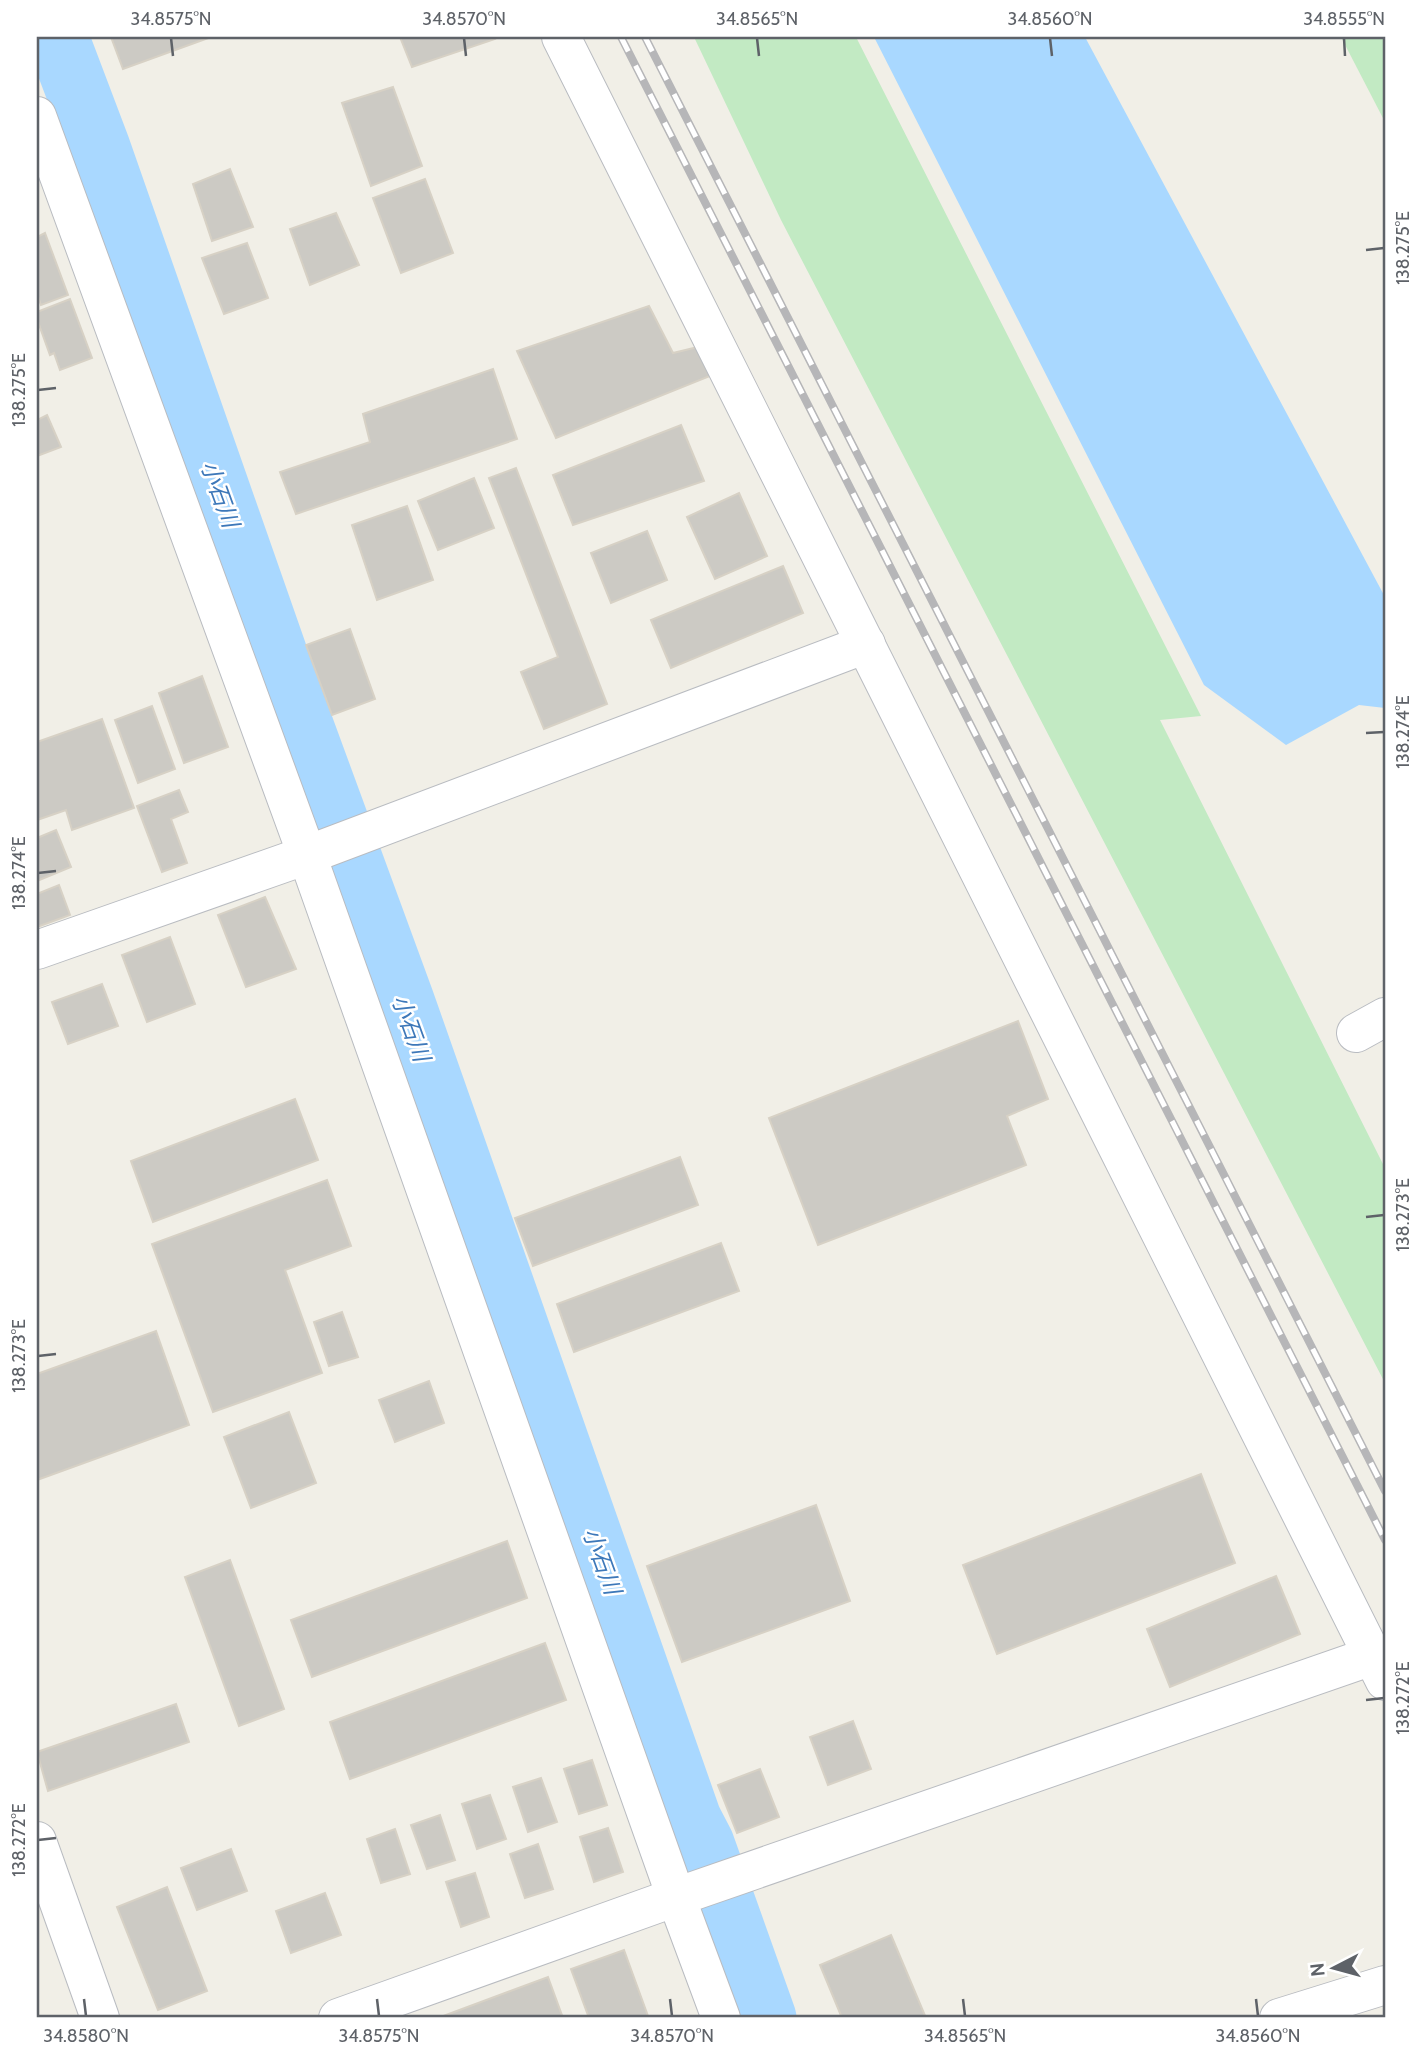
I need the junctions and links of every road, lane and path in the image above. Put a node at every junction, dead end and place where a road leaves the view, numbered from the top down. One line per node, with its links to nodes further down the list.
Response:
1 (561, 37): 3 (street)
2 (37, 116): 4 (street)
3 (866, 644): 4 (street); 6 (street)
4 (307, 855): 5 (street); 8 (street)
5 (37, 950)
6 (1379, 1669): 8 (street)
7 (37, 1841): 10 (street)
8 (676, 1897): 11 (street); 12 (street)
9 (1385, 1985): 13 (street)
10 (100, 2018)
11 (338, 2018)
12 (721, 2018)
13 (1279, 2018)

